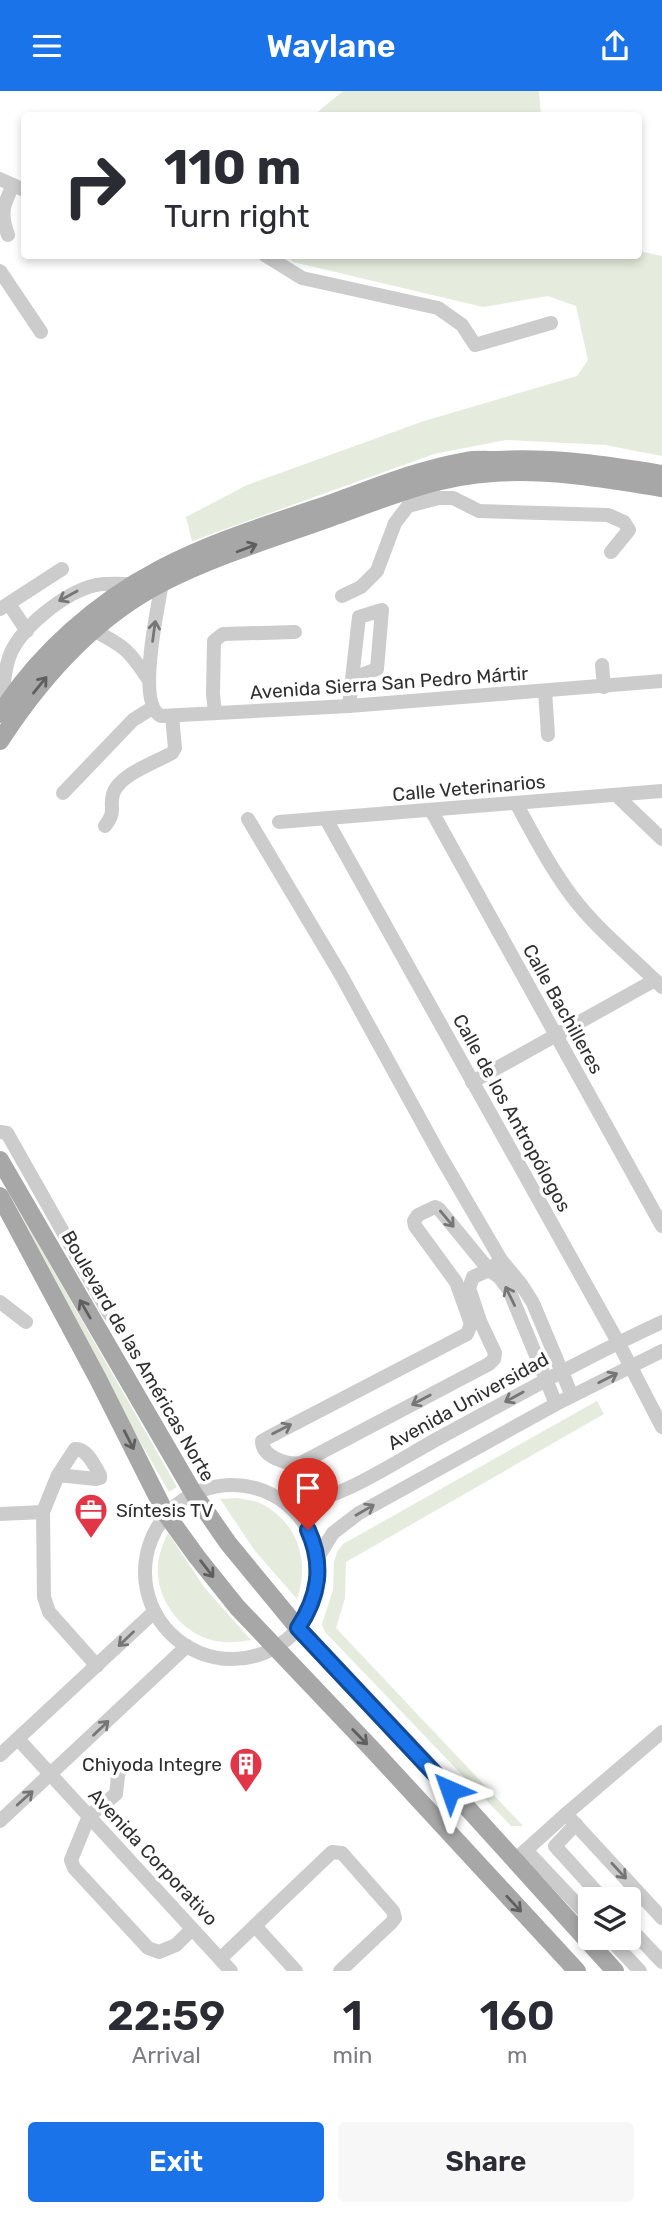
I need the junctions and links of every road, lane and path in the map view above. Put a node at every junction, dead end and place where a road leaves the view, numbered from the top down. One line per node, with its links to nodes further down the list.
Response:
1 (13, 185): 2 (street)
2 (8, 235)
3 (271, 259): 5 (street)
4 (0, 271): 6 (street)
5 (551, 323)
6 (41, 332)
7 (662, 474): 12 (main road)
8 (662, 488): 11 (main road, one-way to 8)
9 (611, 552): 13 (street)
10 (62, 569): 14 (street)
11 (162, 583): 15 (main road); 20 (street, one-way to 11)
12 (134, 584): 16 (street, one-way to 16); 26 (main road)
13 (342, 596)
14 (5, 607): 16 (street)
15 (93, 630): 20 (street); 30 (main road, one-way to 15)
16 (27, 631): 26 (street)
17 (295, 632): 27 (street)
18 (602, 665): 22 (street)
19 (353, 678): 24 (street)
20 (148, 679): 25 (street)
21 (662, 681): 22 (street, Avenida Sierra San Pedro Mártir)
22 (604, 687): 23 (street, Avenida Sierra San Pedro Mártir)
23 (545, 691): 24 (street, Avenida Sierra San Pedro Mártir); 29 (street)
24 (349, 706): 27 (street, Avenida Sierra San Pedro Mártir)
25 (152, 708): 28 (street, Avenida Sierra San Pedro Mártir); 32 (street)
26 (1, 712)
27 (215, 713): 28 (street, Avenida Sierra San Pedro Mártir)
28 (173, 716): 39 (street)
29 (548, 735)
30 (0, 741)
31 (662, 791): 33 (street, Calle Veterinarios)
32 (63, 793)
33 (616, 795): 34 (street, Calle Veterinarios); 40 (street)
34 (516, 803): 35 (street, Calle Veterinarios); 41 (street)
35 (431, 810): 36 (street, Calle Veterinarios); 42 (street, Calle Bachilleres)
36 (326, 818): 38 (street, Calle Veterinarios); 43 (street, Calle de los Antropólogos)
37 (248, 819): 48 (street)
38 (279, 822)
39 (105, 826)
40 (662, 839)
41 (658, 984): 42 (street)
42 (556, 1035): 43 (street); 47 (street, Calle Bachilleres)
43 (472, 1082): 56 (street, Calle de los Antropólogos)
44 (0, 1132): 53 (street)
45 (0, 1160): 65 (main road, Boulevard de las Américas Norte, one-way to 45)
46 (0, 1196): 69 (main road, one-way to 69)
47 (662, 1226)
48 (501, 1260): 49 (street); 59 (street)
49 (489, 1271): 50 (street, one-way to 49); 51 (street); 60 (street, one-way to 49)
50 (451, 1273): 51 (street); 51 (street, one-way to 50)
51 (473, 1276)
52 (0, 1302): 54 (street)
53 (110, 1314)
54 (26, 1322)
55 (662, 1322): 56 (street, Avenida Universidad)
56 (618, 1342): 58 (street, Calle de los Antropólogos); 59 (street, Avenida Universidad)
57 (662, 1351): 58 (street)
58 (631, 1366): 61 (street, one-way to 58); 63 (street, Calle de los Antropólogos)
59 (561, 1372): 60 (street, Avenida Universidad); 61 (street)
60 (545, 1380): 62 (street); 66 (street, Avenida Universidad, one-way to 66)
61 (572, 1396): 62 (street)
62 (556, 1404): 70 (street, one-way to 62)
63 (662, 1427)
64 (58, 1475): 67 (street)
65 (194, 1493): 66 (street); 69 (street); 72 (main road, Boulevard de las Américas Norte)
66 (290, 1507): 70 (street)
67 (43, 1511): 68 (street); 75 (street)
68 (0, 1514)
69 (166, 1514): 71 (street); 74 (main road, one-way to 74)
70 (318, 1557): 72 (street)
71 (154, 1612): 73 (street); 75 (street, one-way to 75)
72 (298, 1628): 74 (street); 81 (main road, Boulevard de las Américas Norte)
73 (187, 1646): 74 (street); 80 (street, one-way to 73)
74 (275, 1647): 85 (main road, one-way to 85)
75 (97, 1666): 77 (street)
76 (662, 1732): 83 (street)
77 (18, 1739): 78 (street); 80 (street, Avenida Corporativo)
78 (0, 1755)
79 (121, 1767): 82 (street)
80 (51, 1774): 82 (street, Avenida Corporativo); 84 (street, one-way to 80)
81 (463, 1803): 85 (main road); 86 (main road, Boulevard de las Américas Norte)
82 (89, 1816): 91 (street, Avenida Corporativo); 91 (street)
83 (571, 1819): 86 (street); 87 (street); 89 (street, one-way to 89)
84 (0, 1821)
85 (440, 1823): 99 (main road, one-way to 99)
86 (521, 1855): 88 (street); 100 (main road, Boulevard de las Américas Norte)
87 (592, 1887)
88 (578, 1906)
89 (662, 1918)
90 (255, 1926): 94 (street); 97 (street); 98 (street)
91 (192, 1929): 94 (street, Avenida Corporativo)
92 (641, 1940): 95 (street)
93 (620, 1950): 101 (street)
94 (220, 1959): 96 (street, Avenida Corporativo)
95 (662, 1962)
96 (231, 1971)
97 (296, 1971)
98 (340, 1971)
99 (577, 1971)
100 (615, 1971)
101 (640, 1971)

